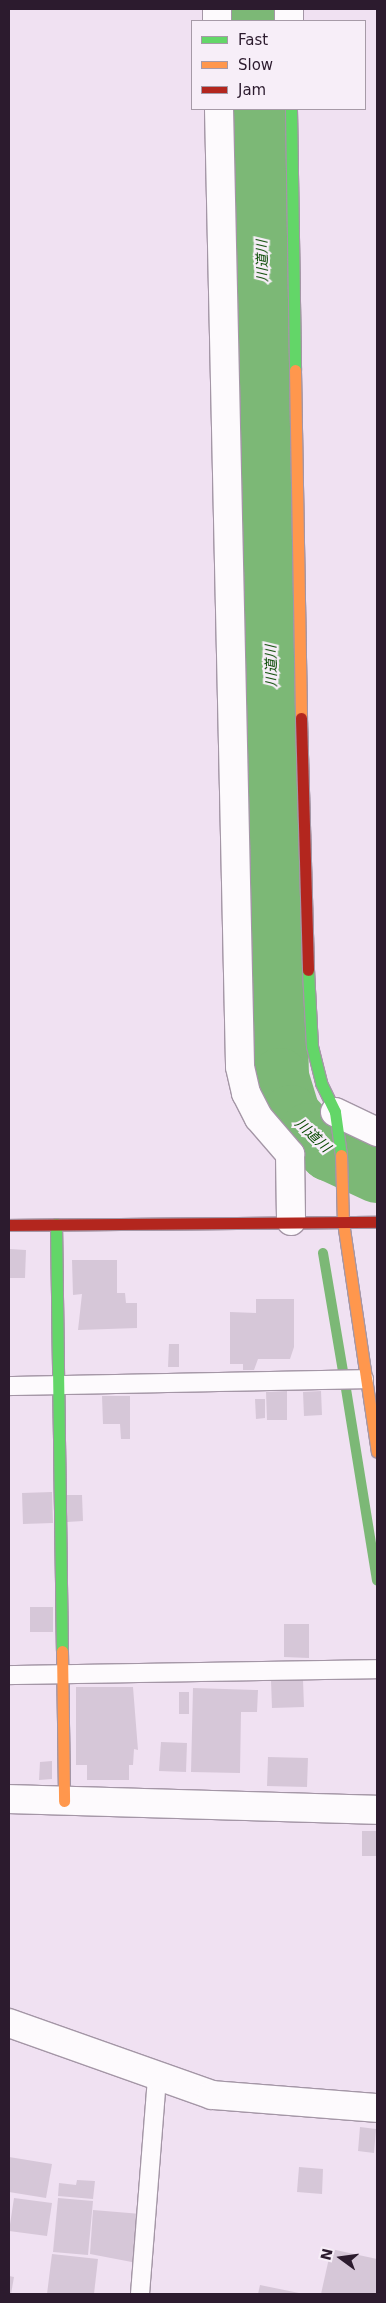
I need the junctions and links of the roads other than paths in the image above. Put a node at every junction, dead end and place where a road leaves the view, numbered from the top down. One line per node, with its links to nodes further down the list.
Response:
1 (219, 110): 5 (street)
2 (291, 110): 3 (street)
3 (336, 1118): 4 (street); 6 (street)
4 (377, 1132)
5 (291, 1222): 6 (street); 8 (street)
6 (343, 1222): 7 (street); 10 (street)
7 (377, 1222)
8 (56, 1224): 9 (street); 11 (street)
9 (9, 1225)
10 (364, 1379): 11 (lane); 13 (street)
11 (58, 1385): 12 (lane); 15 (street)
12 (9, 1386)
13 (377, 1451)
14 (377, 1669): 15 (lane)
15 (64, 1674): 16 (lane); 18 (street)
16 (9, 1675)
17 (9, 1800): 18 (street)
18 (64, 1801): 19 (street)
19 (377, 1810)
20 (9, 2023): 21 (street)
21 (156, 2079): 22 (street); 23 (lane)
22 (377, 2108)
23 (140, 2294)

